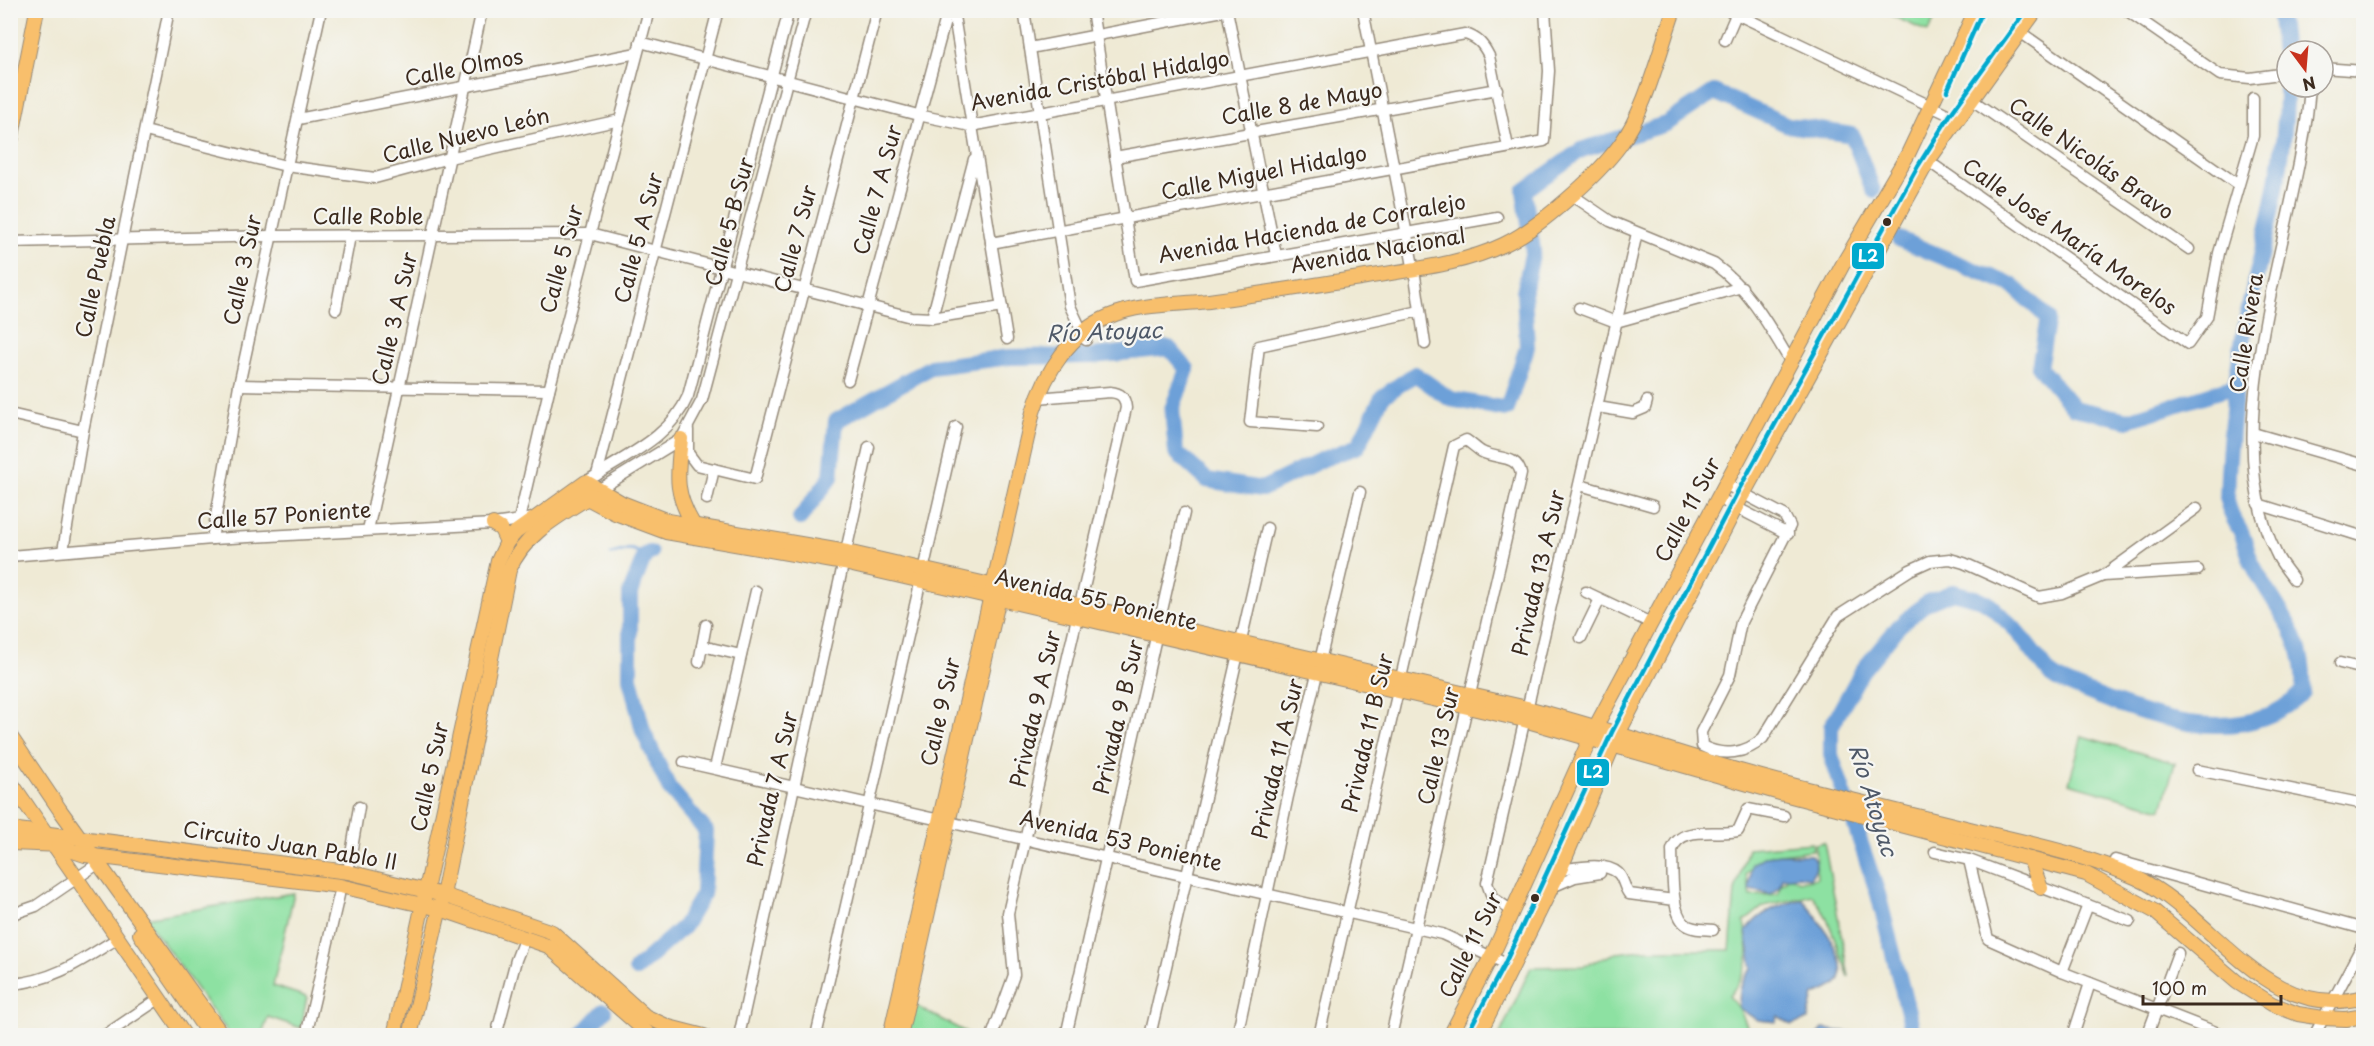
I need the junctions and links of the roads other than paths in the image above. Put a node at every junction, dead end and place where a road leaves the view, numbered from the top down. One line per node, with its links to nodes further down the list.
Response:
1 (37, 10): 51 (main road)
2 (169, 10): 54 (street, Calle Puebla)
3 (321, 10): 48 (street, Calle 3 Sur)
4 (482, 10): 37 (street, Calle 3 A Sur)
5 (649, 10): 26 (street, Calle 5 Sur)
6 (718, 10): 30 (street, Calle 5 A Sur)
7 (789, 10): 33 (street, Calle 5 B Sur)
8 (806, 10): 36 (street, Calle 5 B Sur)
9 (878, 10): 39 (street, Calle 7 Sur)
10 (948, 10): 47 (street, Calle 7 A Sur)
11 (953, 10): 53 (street)
12 (1024, 10): 27 (street)
13 (1092, 10): 24 (street)
14 (1364, 10): 28 (street)
15 (1545, 10): 57 (street, Calle Miguel Hidalgo)
16 (1674, 10): 52 (main road, Avenida Nacional)
17 (1683, 10): 52 (main road, Avenida Nacional)
18 (1976, 10): 44 (main road, Calle 11 Sur)
19 (2036, 10): 23 (main road, Calle 11 Sur)
20 (2126, 10): 35 (street)
21 (1228, 11): 24 (street); 34 (street)
22 (1734, 12): 25 (street); 44 (street)
23 (2020, 32): 43 (main road, Calle 11 Sur); 64 (street)
24 (1096, 36): 27 (street); 42 (street)
25 (1725, 40)
26 (640, 42): 29 (street, Calle 5 Sur); 30 (street, Avenida Cristóbal Hidalgo)
27 (1030, 48): 46 (street)
28 (1371, 51): 34 (street, Avenida Cristóbal Hidalgo); 38 (street, Avenida Cristóbal Hidalgo); 45 (street)
29 (637, 53): 37 (street, Calle Olmos); 50 (street, Calle 5 Sur)
30 (705, 58): 33 (street, Avenida Cristóbal Hidalgo); 80 (street, Calle 5 A Sur)
31 (2335, 69): 32 (street)
32 (2364, 70)
33 (772, 75): 36 (street, Avenida Cristóbal Hidalgo); 82 (street, Calle 5 B Sur)
34 (1240, 75): 42 (street, Avenida Cristóbal Hidalgo); 55 (street)
35 (2275, 75)
36 (788, 79): 39 (street, Avenida Cristóbal Hidalgo); 83 (street, Calle 5 B Sur)
37 (465, 88): 48 (street, Calle Olmos); 60 (street, Calle 3 A Sur)
38 (1497, 89): 45 (street, Calle 8 de Mayo); 57 (street)
39 (854, 97): 47 (street, Avenida Cristóbal Hidalgo); 86 (street, Calle 7 Sur)
40 (2253, 98): 64 (street)
41 (2309, 99): 109 (street, Calle Rivera)
42 (1107, 100): 46 (street, Avenida Cristóbal Hidalgo); 59 (street)
43 (1972, 100): 49 (main road, Calle 11 Sur); 79 (street, Calle Nicolás Bravo)
44 (1932, 105): 49 (street); 97 (main road, Calle 11 Sur)
45 (1382, 110): 55 (street, Calle 8 de Mayo); 63 (street)
46 (1041, 113): 53 (street, Avenida Cristóbal Hidalgo); 69 (street)
47 (918, 115): 53 (street, Avenida Cristóbal Hidalgo); 87 (street, Calle 7 A Sur)
48 (298, 119): 62 (street, Calle 3 Sur)
49 (1958, 119): 61 (main road, Calle 11 Sur)
50 (620, 120): 60 (street, Calle Nuevo León); 72 (street, Calle 5 Sur)
51 (12, 125): 56 (main road)
52 (1637, 125): 66 (main road, Avenida Nacional)
53 (971, 126): 58 (street)
54 (145, 131): 62 (street, Calle Nuevo León); 76 (street, Calle Puebla)
55 (1252, 133): 59 (street, Calle 8 de Mayo); 65 (street)
56 (10, 146)
57 (1508, 147): 63 (street, Calle Miguel Hidalgo)
58 (975, 155): 78 (street); 92 (street)
59 (1115, 157): 68 (street)
60 (449, 158): 62 (street, Calle Nuevo León); 75 (street, Calle 3 A Sur)
61 (1928, 161): 64 (street, Calle José María Morelos); 120 (main road, Calle 11 Sur)
62 (286, 166): 73 (street, Calle 3 Sur)
63 (1393, 169): 65 (street, Calle Miguel Hidalgo); 70 (street)
64 (2237, 184)
65 (1263, 193): 68 (street, Calle Miguel Hidalgo); 81 (street)
66 (1575, 197): 71 (street); 84 (main road, Avenida Nacional)
67 (1497, 217): 70 (street, Avenida Hacienda de Corralejo)
68 (1124, 219): 69 (street, Calle Miguel Hidalgo); 81 (street, Avenida Hacienda de Corralejo)
69 (1059, 231): 78 (street, Calle Miguel Hidalgo); 94 (street)
70 (1405, 231): 81 (street, Avenida Hacienda de Corralejo); 84 (street)
71 (1637, 233): 85 (street); 93 (street, Privada 13 A Sur)
72 (590, 234): 75 (street, Calle Roble); 80 (street, Calle Roble); 101 (street, Calle 5 Sur)
73 (270, 236): 74 (street, Calle Roble); 76 (street, Calle Roble); 99 (street, Calle 3 Sur)
74 (350, 236): 75 (street, Calle Roble); 90 (street)
75 (434, 236): 100 (street, Calle 3 A Sur)
76 (124, 241): 77 (street, Calle Roble); 108 (street, Calle Puebla)
77 (10, 242)
78 (992, 243): 88 (street)
79 (2189, 249)
80 (657, 251): 82 (street, Calle Roble); 115 (street, Calle 5 A Sur)
81 (1276, 255)
82 (721, 267): 83 (street, Calle Roble); 115 (street, Calle 5 B Sur)
83 (736, 271): 86 (street, Calle Roble); 110 (street, Calle 5 B Sur)
84 (1414, 272): 91 (street); 94 (main road, Avenida Nacional)
85 (1742, 287): 93 (street); 97 (street)
86 (804, 288): 87 (street, Calle Roble); 114 (street, Calle 7 Sur)
87 (867, 304): 92 (street, Calle Roble); 98 (street, Calle 7 A Sur)
88 (1002, 307): 92 (street, Calle Roble); 95 (street)
89 (1579, 308): 93 (street)
90 (336, 309)
91 (1420, 311): 96 (street); 107 (street)
92 (932, 318)
93 (1616, 322): 104 (street, Privada 13 A Sur)
94 (1083, 336): 102 (main road, Avenida Nacional)
95 (1007, 339)
96 (1425, 344)
97 (1790, 361): 116 (main road, Calle 11 Sur)
98 (848, 380)
99 (239, 385): 100 (street); 137 (street, Calle 3 Sur)
100 (399, 387): 101 (street); 134 (street, Calle 3 A Sur)
101 (549, 390): 132 (street, Calle 5 Sur)
102 (1041, 398): 147 (main road, Calle 9 Sur); 149 (street, Privada 9 A Sur)
103 (1647, 401): 104 (street)
104 (1598, 407): 117 (street, Privada 13 A Sur)
105 (10, 414): 108 (street)
106 (956, 427): 142 (street)
107 (1317, 427)
108 (83, 431): 138 (street, Calle Puebla)
109 (2253, 433): 113 (street); 124 (street, Calle Rivera)
110 (684, 434): 114 (street); 118 (street); 131 (main road)
111 (869, 447): 140 (street, Privada 7 A Sur)
112 (1519, 465): 163 (street, Privada 11 B Sur); 164 (street, Calle 13 Sur)
113 (2364, 465)
114 (714, 469): 123 (street)
115 (591, 478): 118 (main road, Avenida 55 Poniente); 121 (main road)
116 (1725, 484): 120 (street); 122 (main road, Calle 11 Sur)
117 (1580, 485): 125 (street); 165 (street, Privada 13 A Sur)
118 (598, 490): 121 (main road); 131 (main road, Avenida 55 Poniente)
119 (1360, 492): 161 (street, Privada 11 A Sur)
120 (1743, 494): 126 (main road, Calle 11 Sur); 135 (street)
121 (580, 495): 129 (main road, Calle 5 Sur); 132 (main road); 140 (main road, Avenida 55 Poniente)
122 (1718, 498): 126 (street); 151 (main road, Calle 11 Sur)
123 (707, 499)
124 (2258, 504): 136 (street); 144 (street, Calle Rivera)
125 (1653, 506)
126 (1736, 507): 135 (street); 168 (main road, Calle 11 Sur)
127 (2197, 508): 143 (street)
128 (1184, 513): 154 (street, Privada 9 B Sur)
129 (560, 515): 132 (street, Calle 57 Poniente); 152 (main road, Calle 5 Sur)
130 (493, 524): 132 (street, Calle 57 Poniente); 132 (main road); 134 (street, Calle 57 Poniente)
131 (695, 527): 140 (main road, Avenida 55 Poniente)
132 (519, 528): 150 (main road, Calle 5 Sur)
133 (1267, 528): 157 (street)
134 (368, 530): 137 (street, Calle 57 Poniente)
135 (1788, 534): 143 (street)
136 (2364, 537)
137 (212, 539): 138 (street, Calle 57 Poniente)
138 (63, 551): 139 (street, Calle 57 Poniente)
139 (10, 556)
140 (846, 558): 142 (main road, Avenida 55 Poniente); 173 (street, Privada 7 A Sur)
141 (2198, 570): 143 (street)
142 (921, 575): 147 (main road, Avenida 55 Poniente); 174 (street)
143 (2103, 576)
144 (2294, 580)
145 (756, 591): 158 (street)
146 (1586, 592): 148 (street)
147 (996, 593): 149 (main road, Avenida 55 Poniente); 179 (main road, Calle 9 Sur)
148 (1600, 598): 151 (street); 155 (street)
149 (1078, 612): 154 (main road, Avenida 55 Poniente); 183 (street, Privada 9 A Sur)
150 (484, 622): 152 (main road); 199 (main road, Calle 5 Sur)
151 (1651, 623): 166 (main road, Calle 11 Sur)
152 (500, 624): 202 (main road, Calle 5 Sur)
153 (706, 625): 156 (street)
154 (1159, 630): 157 (main road, Avenida 55 Poniente); 187 (street, Privada 9 B Sur)
155 (1581, 638)
156 (702, 646): 158 (street); 159 (street)
157 (1239, 648): 161 (main road, Avenida 55 Poniente); 195 (street)
158 (741, 656): 170 (street)
159 (699, 662)
160 (2340, 663): 162 (street)
161 (1320, 666): 163 (main road, Avenida 55 Poniente); 200 (street, Privada 11 A Sur)
162 (2364, 669)
163 (1400, 685): 164 (main road, Avenida 55 Poniente); 208 (street, Privada 11 B Sur)
164 (1470, 701): 165 (main road, Avenida 55 Poniente); 211 (street, Calle 13 Sur)
165 (1526, 714): 166 (main road, Avenida 55 Poniente); 207 (street, Privada 13 A Sur)
166 (1594, 732): 168 (main road, Avenida 55 Poniente); 207 (main road, Calle 11 Sur)
167 (10, 736): 182 (main road)
168 (1616, 740): 178 (main road, Avenida 55 Poniente); 192 (main road, Calle 11 Sur)
169 (684, 762): 170 (street, Avenida 53 Poniente)
170 (715, 768): 173 (street, Avenida 53 Poniente)
171 (2197, 770): 175 (street)
172 (10, 781): 181 (main road)
173 (794, 785): 174 (street, Avenida 53 Poniente); 240 (street, Privada 7 A Sur)
174 (868, 802): 179 (street, Avenida 53 Poniente); 241 (street)
175 (2364, 804)
176 (359, 807): 193 (street)
177 (1784, 816): 203 (street)
178 (1906, 819): 188 (main road); 225 (main road)
179 (943, 820): 183 (street, Avenida 53 Poniente); 242 (main road, Calle 9 Sur); 243 (main road, Calle 9 Sur)
180 (10, 830): 181 (main road, Circuito Juan Pablo II)
181 (46, 832): 182 (main road, Circuito Juan Pablo II); 185 (main road)
182 (80, 836): 185 (main road, Circuito Juan Pablo II); 189 (main road); 193 (main road, Circuito Juan Pablo II)
183 (1026, 839): 187 (street, Avenida 53 Poniente); 244 (street, Privada 9 A Sur)
184 (10, 843): 185 (main road, Circuito Juan Pablo II)
185 (58, 846): 189 (main road, Circuito Juan Pablo II); 196 (main road)
186 (1935, 852): 190 (street)
187 (1106, 857): 195 (street, Avenida 53 Poniente); 245 (street, Privada 9 B Sur)
188 (2030, 859): 198 (main road); 228 (main road)
189 (92, 860): 196 (street); 204 (main road, Circuito Juan Pablo II); 223 (main road); 233 (main road)
190 (1969, 860): 198 (street); 220 (street)
191 (2115, 860): 212 (street)
192 (1560, 870): 194 (street); 197 (main road, Calle 11 Sur)
193 (348, 872): 199 (main road, Circuito Juan Pablo II)
194 (1618, 873): 197 (street); 203 (street)
195 (1186, 876): 200 (street, Avenida 53 Poniente); 246 (street)
196 (80, 882): 209 (street); 215 (main road)
197 (1552, 887): 219 (main road, Calle 11 Sur)
198 (2041, 888): 205 (street)
199 (427, 890): 202 (main road, Circuito Juan Pablo II); 204 (main road, Calle 5 Sur)
200 (1266, 894): 208 (street, Avenida 53 Poniente); 247 (street, Privada 11 A Sur)
201 (339, 895): 234 (street)
202 (443, 895): 206 (main road, Calle 5 Sur); 239 (main road, Circuito Juan Pablo II)
203 (1674, 900): 213 (street)
204 (424, 905): 206 (main road, Circuito Juan Pablo II); 235 (main road, Calle 5 Sur)
205 (2088, 905): 210 (street); 220 (street)
206 (440, 909): 214 (main road, Circuito Juan Pablo II); 236 (main road, Calle 5 Sur)
207 (1512, 911): 218 (main road, Calle 11 Sur)
208 (1346, 914): 211 (street, Avenida 53 Poniente); 248 (street, Privada 11 B Sur)
209 (10, 915)
210 (2130, 921)
211 (1416, 928): 218 (street, Avenida 53 Poniente); 249 (street, Calle 13 Sur)
212 (2364, 929)
213 (1713, 930)
214 (525, 937): 237 (street); 238 (main road, Circuito Juan Pablo II)
215 (125, 940): 222 (street); 223 (main road)
216 (2364, 942): 225 (street)
217 (2178, 953): 226 (street)
218 (1492, 956): 219 (street, Avenida 53 Poniente); 250 (main road, Calle 11 Sur)
219 (1513, 967): 251 (main road, Calle 11 Sur)
220 (2062, 972): 221 (street)
221 (2090, 983): 226 (street); 252 (street)
222 (10, 984)
223 (164, 988): 229 (street); 230 (main road); 231 (main road); 232 (main road)
224 (2364, 997): 225 (main road)
225 (2332, 1001): 228 (street)
226 (2156, 1008): 253 (street); 254 (street)
227 (2364, 1016): 228 (main road)
228 (2323, 1018): 255 (street)
229 (104, 1035)
230 (186, 1035)
231 (196, 1035)
232 (210, 1035)
233 (223, 1035)
234 (306, 1035)
235 (394, 1035)
236 (410, 1035)
237 (496, 1035)
238 (651, 1035)
239 (704, 1035)
240 (739, 1035)
241 (816, 1035)
242 (890, 1035)
243 (900, 1035)
244 (992, 1035)
245 (1066, 1035)
246 (1150, 1035)
247 (1237, 1035)
248 (1319, 1035)
249 (1391, 1035)
250 (1450, 1035)
251 (1478, 1035)
252 (2073, 1035)
253 (2147, 1035)
254 (2226, 1035)
255 (2314, 1035)

